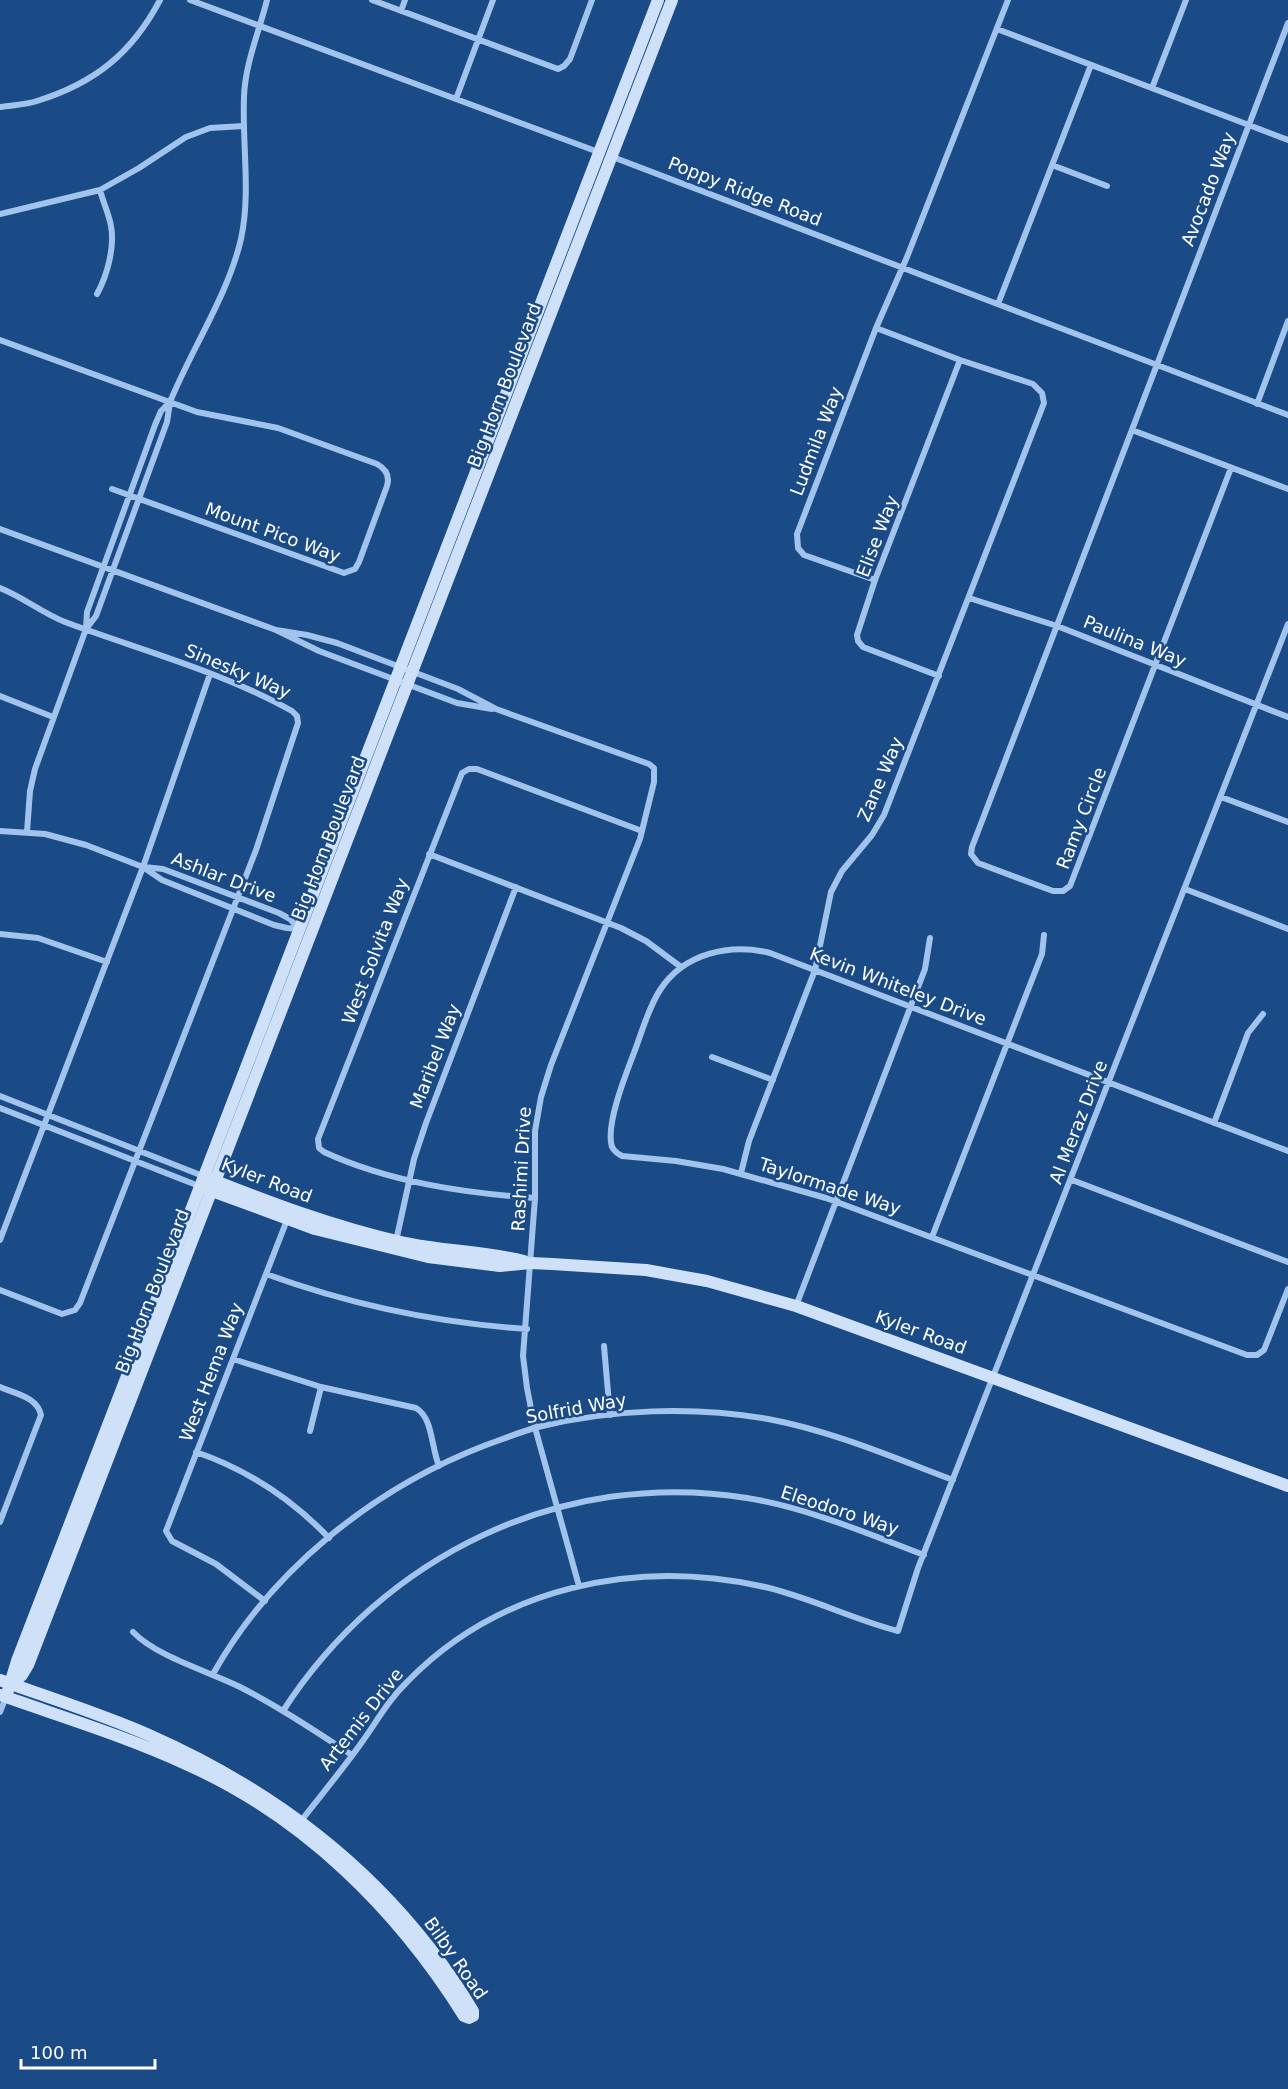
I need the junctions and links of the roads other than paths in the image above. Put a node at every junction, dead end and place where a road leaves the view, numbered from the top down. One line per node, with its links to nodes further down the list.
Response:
1 (160, 0): 20 (street)
2 (190, 0): 14 (street, Poppy Ridge Road)
3 (267, 0): 14 (street)
4 (372, 0): 12 (street)
5 (405, 0): 12 (street)
6 (494, 0): 16 (street)
7 (592, 0): 16 (street)
8 (658, 0): 24 (street, Big Horn Boulevard)
9 (672, 0): 24 (street, Big Horn Boulevard)
10 (1008, 0): 15 (street, Ludmila Way)
11 (1186, 0): 18 (street)
12 (400, 11): 16 (street)
13 (1288, 25): 21 (street, Avocado Way)
14 (261, 27): 19 (street, Poppy Ridge Road); 22 (street)
15 (997, 29): 17 (street); 29 (street, Ludmila Way)
16 (479, 40): 19 (street)
17 (1091, 65): 18 (street); 25 (street)
18 (1152, 88): 21 (street)
19 (456, 99): 24 (street, Poppy Ridge Road)
20 (0, 106)
21 (1249, 125): 23 (street); 36 (street, Avocado Way)
22 (244, 126): 27 (street); 37 (street)
23 (1288, 140)
24 (606, 155): 29 (street, Poppy Ridge Road); 57 (street, Big Horn Boulevard)
25 (1053, 165): 26 (street); 31 (street)
26 (1107, 186)
27 (100, 190): 28 (street); 30 (street)
28 (0, 214)
29 (903, 267): 31 (street, Poppy Ridge Road); 33 (street, Ludmila Way)
30 (97, 294)
31 (999, 304): 36 (street, Poppy Ridge Road)
32 (1288, 321): 38 (street)
33 (876, 328): 35 (street); 49 (street, Ludmila Way)
34 (0, 340): 37 (street, Mount Pico Way)
35 (960, 360): 49 (street, Elise Way); 51 (street, Zane Way)
36 (1157, 366): 38 (street, Poppy Ridge Road); 40 (street, Avocado Way)
37 (170, 402): 44 (street); 45 (street); 45 (street, Mount Pico Way)
38 (1257, 404): 39 (street, Poppy Ridge Road)
39 (1288, 415)
40 (1132, 430): 41 (street); 53 (street, Avocado Way)
41 (1231, 468): 43 (street); 56 (street)
42 (112, 489): 44 (street, Mount Pico Way)
43 (1288, 489)
44 (129, 496): 45 (street, Mount Pico Way); 47 (street)
45 (139, 499): 48 (street)
46 (0, 529): 47 (street)
47 (103, 567): 48 (street); 54 (street)
48 (113, 570): 54 (street); 55 (street)
49 (875, 580): 59 (street, Elise Way)
50 (0, 588): 54 (street, Sinesky Way)
51 (969, 598): 53 (street, Paulina Way); 59 (street, Zane Way)
52 (1288, 624): 62 (street, Al Meraz Drive)
53 (1057, 626): 56 (street, Paulina Way); 56 (street, Ramy Circle)
54 (86, 629): 58 (street, Sinesky Way); 64 (street)
55 (276, 630): 57 (street); 60 (street)
56 (1155, 665): 62 (street, Paulina Way)
57 (406, 670): 60 (street, Big Horn Boulevard); 63 (street)
58 (210, 674): 72 (street); 75 (street, Sinesky Way)
59 (939, 676): 85 (street, Zane Way)
60 (401, 682): 63 (street); 78 (street, Big Horn Boulevard); 104 (street, Big Horn Boulevard)
61 (0, 696): 64 (street)
62 (1257, 705): 65 (street, Paulina Way); 66 (street, Al Meraz Drive)
63 (496, 710): 69 (street, Rashimi Drive)
64 (53, 717): 70 (street)
65 (1288, 717)
66 (1221, 797): 67 (street); 74 (street, Al Meraz Drive)
67 (1288, 822)
68 (0, 831): 70 (street, Ashlar Drive)
69 (642, 831): 71 (street, West Solvita Way); 77 (street, Rashimi Drive)
70 (27, 832): 72 (street, Ashlar Drive)
71 (429, 854): 73 (street); 102 (street, West Solvita Way)
72 (143, 867): 75 (street, Ashlar Drive); 76 (street, Ashlar Drive); 83 (street)
73 (516, 887): 77 (street); 102 (street, Maribel Way)
74 (1185, 889): 79 (street); 91 (street, Al Meraz Drive)
75 (237, 897): 76 (street); 78 (street, Ashlar Drive)
76 (233, 909): 78 (street, Ashlar Drive); 98 (street)
77 (608, 922): 84 (street); 105 (street, Rashimi Drive)
78 (299, 928): 104 (street, Big Horn Boulevard)
79 (1288, 929)
80 (0, 934): 83 (street)
81 (1044, 935): 88 (street)
82 (930, 938): 86 (street)
83 (107, 962): 94 (street)
84 (681, 967): 85 (street, Kevin Whiteley Drive); 97 (street, Kevin Whiteley Drive)
85 (815, 970): 86 (street, Kevin Whiteley Drive); 90 (street, Zane Way)
86 (910, 1007): 88 (street, Kevin Whiteley Drive); 106 (street)
87 (1263, 1014): 95 (street)
88 (1007, 1044): 91 (street, Kevin Whiteley Drive); 108 (street)
89 (712, 1057): 90 (street)
90 (773, 1080): 101 (street, Zane Way)
91 (1109, 1083): 95 (street, Kevin Whiteley Drive); 103 (street, Al Meraz Drive)
92 (0, 1096): 94 (street, Kyler Road)
93 (0, 1108): 96 (street, Kyler Road)
94 (48, 1115): 96 (street); 98 (street, Kyler Road)
95 (1214, 1123): 99 (street, Kevin Whiteley Drive)
96 (44, 1125): 100 (street, Kyler Road); 109 (street)
97 (612, 1148): 101 (street, Taylormade Way)
98 (139, 1151): 100 (street); 104 (street, Kyler Road)
99 (1288, 1151)
100 (135, 1161): 104 (street, Kyler Road); 116 (street)
101 (741, 1173): 106 (street, Taylormade Way)
102 (409, 1180): 105 (street); 110 (street, Maribel Way)
103 (1072, 1180): 111 (street); 114 (street, Al Meraz Drive)
104 (207, 1183): 107 (street, Kyler Road); 110 (street, Kyler Road); 140 (street, Big Horn Boulevard)
105 (535, 1198): 112 (street, Rashimi Drive)
106 (836, 1201): 108 (street, Taylormade Way); 117 (street)
107 (287, 1220): 112 (street, Kyler Road); 113 (street, West Hema Way)
108 (932, 1237): 114 (street, Taylormade Way)
109 (0, 1240)
110 (396, 1241): 112 (street, Kyler Road)
111 (1288, 1262)
112 (531, 1263): 117 (street, Kyler Road); 118 (street, Rashimi Drive)
113 (266, 1274): 118 (street); 120 (street, West Hema Way)
114 (1034, 1275): 115 (street, Taylormade Way); 121 (street, Al Meraz Drive)
115 (1288, 1289)
116 (0, 1290)
117 (796, 1306): 121 (street, Kyler Road)
118 (527, 1329): 125 (street, Rashimi Drive)
119 (604, 1346): 124 (street)
120 (232, 1359): 122 (street); 127 (street, West Hema Way)
121 (994, 1378): 129 (street, Al Meraz Drive); 130 (street, Kyler Road)
122 (321, 1387): 126 (street); 128 (street)
123 (0, 1388): 132 (street)
124 (610, 1415): 125 (street, Solfrid Way); 129 (street, Solfrid Way)
125 (535, 1428): 128 (street, Solfrid Way); 131 (street, Rashimi Drive)
126 (309, 1431)
127 (196, 1452): 133 (street); 136 (street, West Hema Way)
128 (439, 1466): 133 (street, Solfrid Way)
129 (953, 1480): 134 (street, Al Meraz Drive)
130 (1288, 1486)
131 (558, 1508): 134 (street, Eleodoro Way); 135 (street, Rashimi Drive); 142 (street, Eleodoro Way)
132 (0, 1522)
133 (329, 1538): 136 (street, Solfrid Way)
134 (924, 1555): 137 (street, Al Meraz Drive)
135 (579, 1586): 137 (street, Artemis Drive); 144 (street, Artemis Drive)
136 (265, 1601): 139 (street, Solfrid Way)
137 (898, 1631)
138 (133, 1632): 139 (street)
139 (213, 1674): 142 (street)
140 (5, 1682): 141 (street, Big Horn Boulevard); 146 (street, Bilby Road)
141 (3, 1696): 143 (street); 145 (street, Bilby Road)
142 (283, 1711): 144 (street)
143 (0, 1712)
144 (352, 1755): 146 (street, Artemis Drive)
145 (241, 1793): 146 (street); 146 (street, Bilby Road)
146 (301, 1821)

